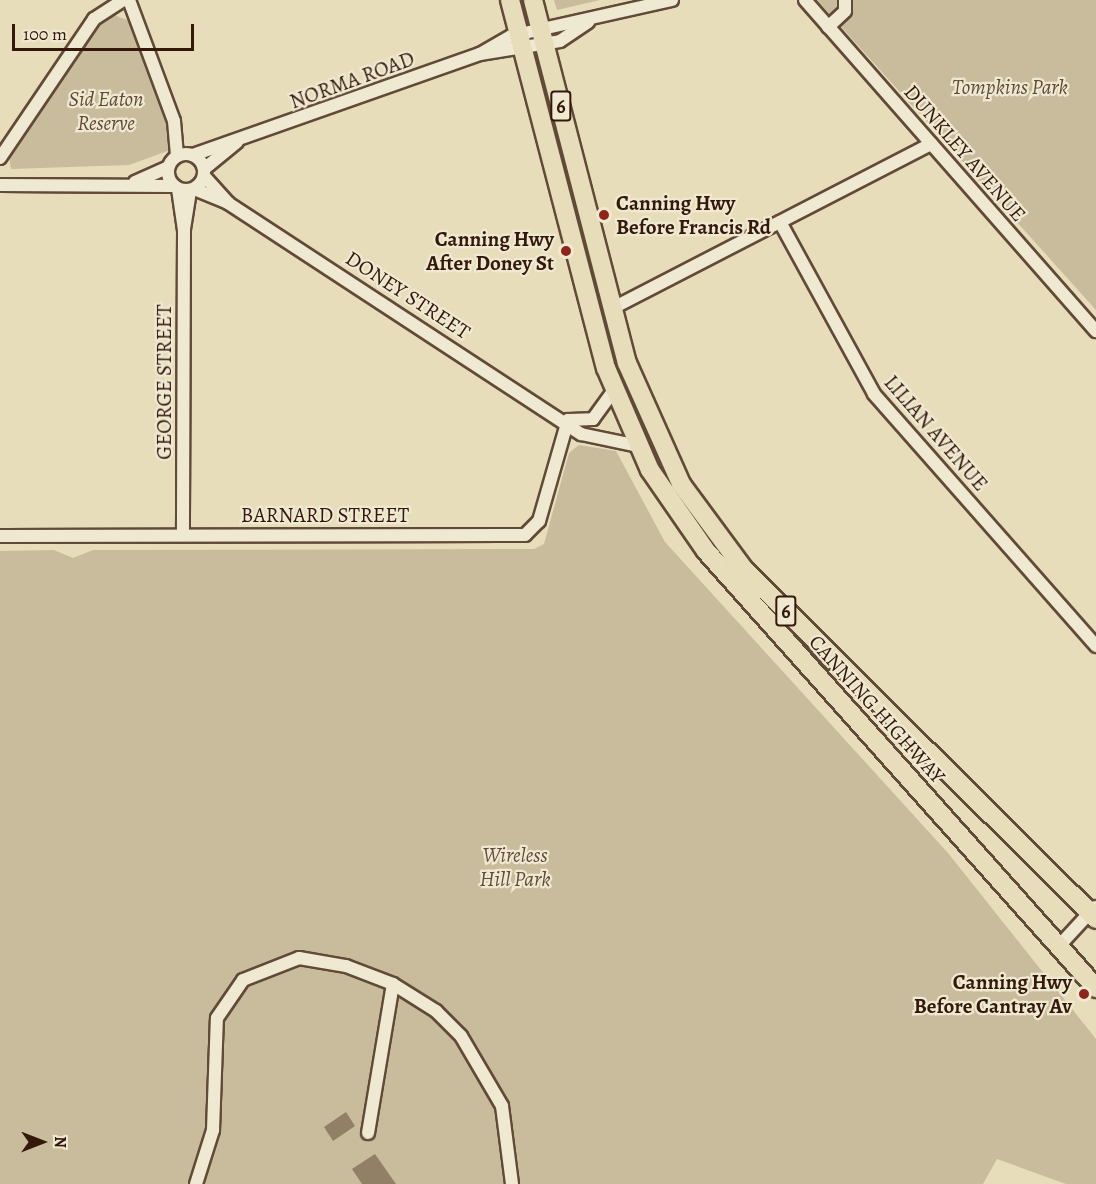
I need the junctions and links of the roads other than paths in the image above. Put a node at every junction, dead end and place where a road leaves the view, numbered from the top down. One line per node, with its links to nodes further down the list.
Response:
1 (123, 0): 14 (street)
2 (129, 0): 13 (street)
3 (510, 0): 10 (highway, CANNING HIGHWAY / 6)
4 (533, 0): 9 (highway, CANNING HIGHWAY / 6)
5 (672, 0): 9 (street)
6 (805, 0): 8 (street, DUNKLEY AVENUE)
7 (845, 0): 8 (street)
8 (828, 27): 12 (street, DUNKLEY AVENUE)
9 (543, 36): 10 (street, NORMA ROAD); 22 (highway, CANNING HIGHWAY / 6)
10 (521, 41): 11 (street, NORMA ROAD); 24 (highway, CANNING HIGHWAY / 6)
11 (237, 142): 13 (street, NORMA ROAD); 16 (street, NORMA ROAD)
12 (931, 144): 21 (street); 23 (street, DUNKLEY AVENUE)
13 (186, 155): 15 (street); 16 (street, DONEY STREET)
14 (0, 158)
15 (167, 168): 17 (street); 19 (street, GEORGE STREET)
16 (204, 173): 19 (street, NORMA ROAD); 20 (street, DONEY STREET)
17 (135, 182): 18 (street); 19 (street)
18 (0, 185)
19 (184, 188): 20 (street, DONEY STREET); 27 (street, GEORGE STREET)
20 (228, 203): 25 (street, DONEY STREET)
21 (780, 222): 22 (street); 29 (street, LILIAN AVENUE)
22 (613, 308): 30 (highway, CANNING HIGHWAY / 6)
23 (1096, 331)
24 (614, 390): 25 (street); 26 (highway, CANNING HIGHWAY / 6)
25 (568, 420): 26 (street, DONEY STREET); 27 (street, BARNARD STREET)
26 (638, 446): 31 (highway, CANNING HIGHWAY / 6)
27 (183, 534): 28 (street, BARNARD STREET)
28 (0, 536)
29 (1096, 646)
30 (1094, 913): 31 (street)
31 (1059, 946): 33 (highway, CANNING HIGHWAY / 6)
32 (393, 984): 34 (street); 35 (street); 36 (street)
33 (1096, 988)
34 (368, 1133)
35 (196, 1184)
36 (512, 1184)

